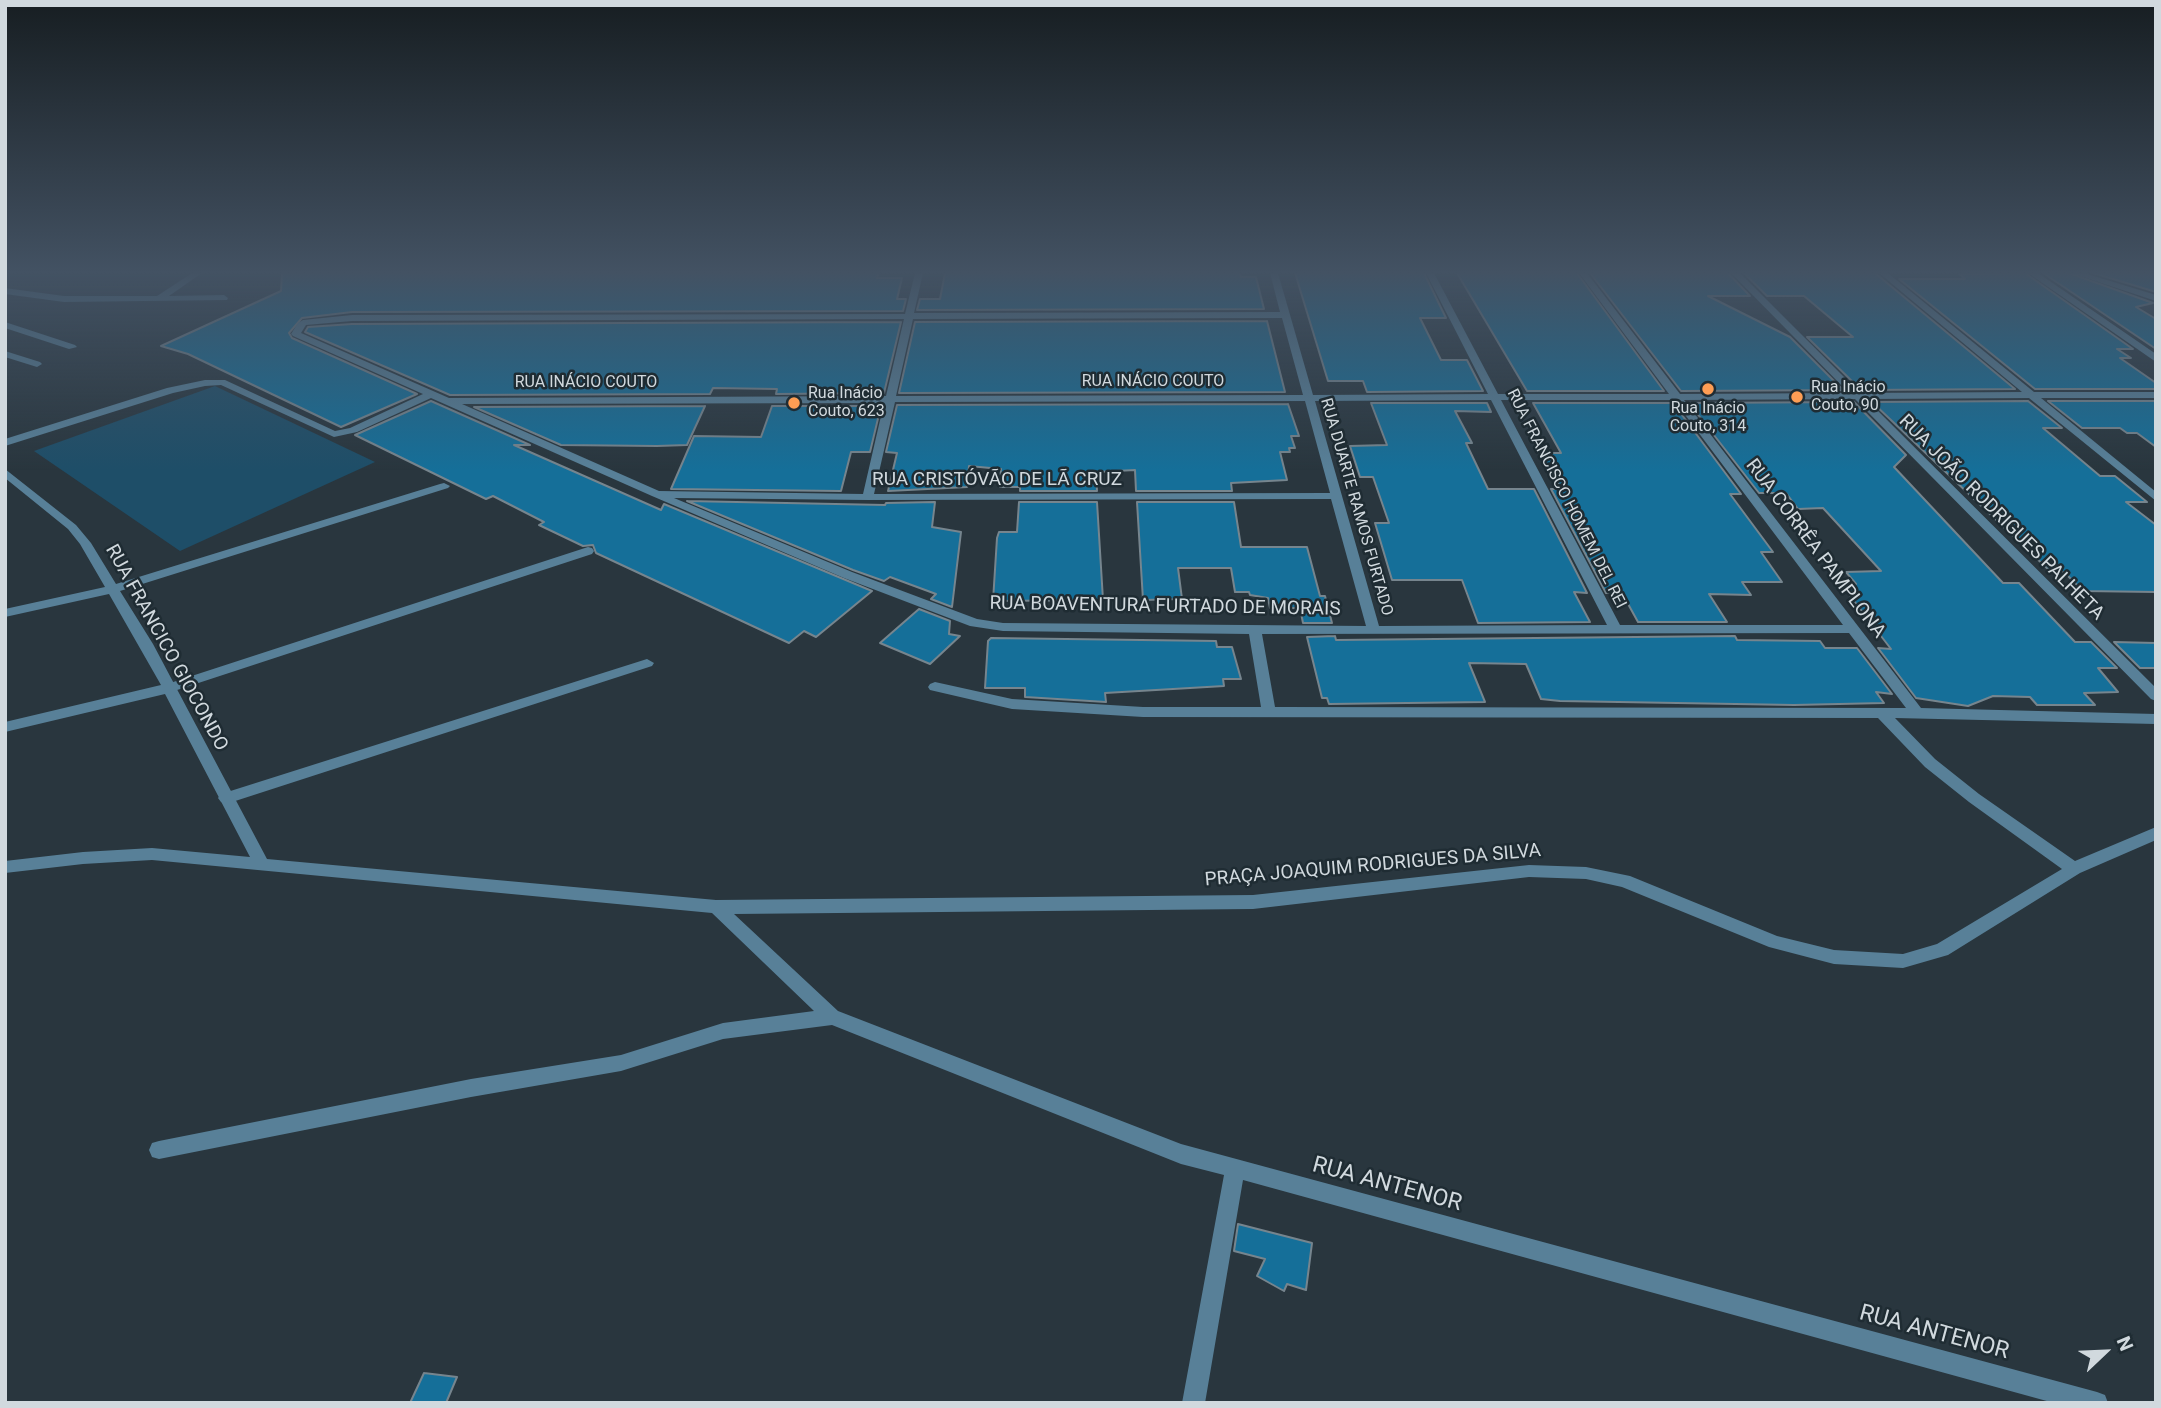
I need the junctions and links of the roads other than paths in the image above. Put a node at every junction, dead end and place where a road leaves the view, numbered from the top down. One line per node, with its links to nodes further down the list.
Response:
1 (47, 339): 10 (street)
2 (307, 339): 14 (street, RUA BOAVENTURA FURTADO DE MORAIS)
3 (904, 339): 21 (street)
4 (1293, 339): 19 (street, RUA DUARTE RAMOS FURTADO)
5 (1465, 339): 20 (street, RUA FRANCISCO HOMEM DEL REI)
6 (1632, 339): 17 (street, RUA CORRÊA PAMPLONA)
7 (1799, 339): 15 (street, RUA JOÃO RODRIGUES PALHETA)
8 (1962, 339): 16 (street)
9 (2127, 339): 12 (street)
10 (72, 347)
11 (5, 354): 13 (street)
12 (2156, 359)
13 (37, 364)
14 (431, 394): 22 (street, RUA BOAVENTURA FURTADO DE MORAIS); 23 (street)
15 (1852, 394): 16 (street, RUA INÁCIO COUTO); 17 (street, RUA INÁCIO COUTO); 40 (street, RUA JOÃO RODRIGUES PALHETA)
16 (2029, 394): 18 (street, RUA INÁCIO COUTO); 29 (street)
17 (1675, 396): 20 (street, RUA INÁCIO COUTO); 35 (street, RUA CORRÊA PAMPLONA)
18 (2156, 396)
19 (1309, 397): 20 (street, RUA INÁCIO COUTO); 21 (street, RUA INÁCIO COUTO); 27 (street, RUA DUARTE RAMOS FURTADO)
20 (1496, 397): 34 (street, RUA FRANCISCO HOMEM DEL REI)
21 (889, 399): 22 (street, RUA INÁCIO COUTO); 28 (street)
22 (445, 401): 26 (street, RUA BOAVENTURA FURTADO DE MORAIS)
23 (5, 443)
24 (5, 472): 31 (street, RUA FRANCICO GIOCONDO)
25 (444, 486): 31 (street)
26 (656, 494): 28 (street, RUA CRISTÓVÃO DE LÃ CRUZ); 36 (street, RUA BOAVENTURA FURTADO DE MORAIS)
27 (1338, 496): 28 (street, RUA CRISTÓVÃO DE LÃ CRUZ); 33 (street, RUA DUARTE RAMOS FURTADO)
28 (868, 498)
29 (2156, 498)
30 (588, 551): 39 (street)
31 (113, 589): 32 (street); 39 (street, RUA FRANCICO GIOCONDO)
32 (5, 612)
33 (1373, 628): 34 (street, RUA BOAVENTURA FURTADO DE MORAIS); 36 (street, RUA BOAVENTURA FURTADO DE MORAIS)
34 (1615, 629): 35 (street, RUA BOAVENTURA FURTADO DE MORAIS)
35 (1854, 629): 43 (street, RUA CORRÊA PAMPLONA)
36 (1255, 630): 41 (street)
37 (647, 663): 46 (street)
38 (935, 687): 41 (street)
39 (169, 688): 45 (street); 46 (street, RUA FRANCICO GIOCONDO)
40 (2156, 696)
41 (1269, 712): 42 (street)
42 (1882, 713): 43 (street); 50 (street)
43 (1917, 713): 44 (street)
44 (2156, 719)
45 (5, 727)
46 (226, 798): 48 (street, RUA FRANCICO GIOCONDO)
47 (2156, 833): 50 (street, PRAÇA JOAQUIM RODRIGUES DA SILVA)
48 (263, 866): 49 (street, PRAÇA JOAQUIM RODRIGUES DA SILVA); 51 (street, PRAÇA JOAQUIM RODRIGUES DA SILVA)
49 (5, 867)
50 (2074, 869): 51 (street, PRAÇA JOAQUIM RODRIGUES DA SILVA)
51 (716, 907): 52 (street, RUA ANTENOR)
52 (832, 1017): 53 (street); 54 (street, RUA ANTENOR)
53 (159, 1150)
54 (1234, 1168): 55 (street); 56 (street, RUA ANTENOR)
55 (1193, 1403)
56 (2097, 1403)

